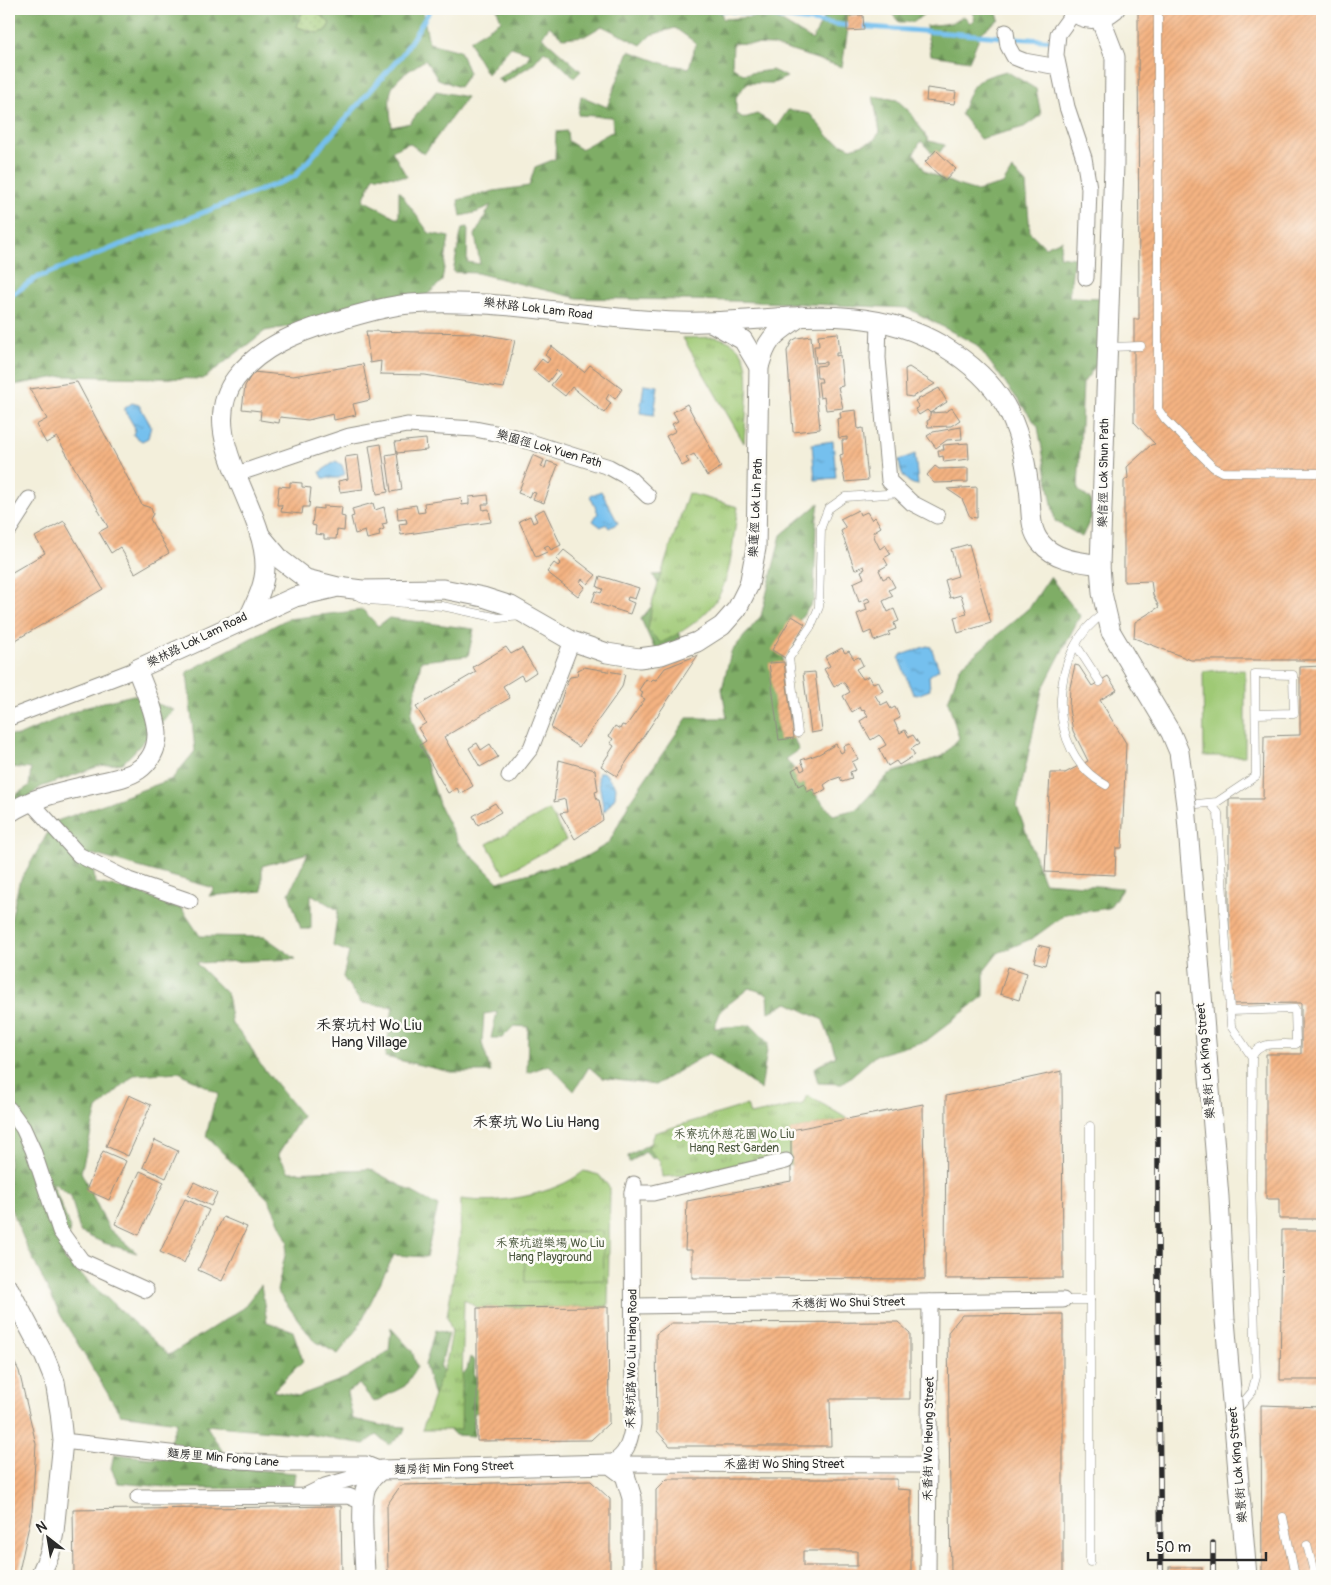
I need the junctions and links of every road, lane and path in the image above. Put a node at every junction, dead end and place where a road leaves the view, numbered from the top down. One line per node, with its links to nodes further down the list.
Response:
1 (1158, 9): 13 (lane)
2 (1073, 10): 3 (street, 樂信徑 Lok Shun Path); 5 (street, 樂信徑 Lok Shun Path)
3 (1107, 13): 11 (street, 樂信徑 Lok Shun Path)
4 (1006, 32): 5 (street)
5 (1058, 67): 6 (street, 樂信徑 Lok Shun Path)
6 (1086, 278)
7 (802, 316): 8 (street, 樂林路 Lok Lam Road); 9 (street, 樂林路 Lok Lam Road); 12 (street, 樂蓮徑 Lok Lin Path)
8 (879, 320): 15 (street); 21 (street)
9 (713, 323): 12 (street); 14 (street, 樂林路 Lok Lam Road)
10 (1141, 346): 11 (lane)
11 (1108, 347): 21 (street, 樂信徑 Lok Shun Path)
12 (759, 367): 25 (street, 樂蓮徑 Lok Lin Path)
13 (1322, 473)
14 (237, 474): 16 (street, 樂園徑 Lok Yuen Path); 20 (street, 樂林路 Lok Lam Road)
15 (900, 493): 18 (street); 31 (lane)
16 (648, 496)
17 (29, 499): 19 (street)
18 (937, 516)
19 (9, 530)
20 (259, 534): 22 (street, 樂蓮徑 Lok Lin Path); 24 (street, 樂林路 Lok Lam Road)
21 (1100, 565): 23 (street, 樂景街 Lok King Street)
22 (338, 587): 24 (street, 樂蓮徑 Lok Lin Path); 25 (street, 樂蓮徑 Lok Lin Path)
23 (1105, 613): 26 (lane); 37 (street, 樂景街 Lok King Street, bridge)
24 (250, 616): 27 (street, 樂林路 Lok Lam Road)
25 (572, 641): 32 (street)
26 (1076, 644): 28 (lane); 33 (lane)
27 (136, 669): 30 (street, 樂林路 Lok Lam Road); 35 (street)
28 (1100, 682)
29 (1256, 714): 29 (lane); 34 (lane)
30 (9, 718)
31 (798, 733)
32 (509, 776)
33 (1106, 785)
34 (1223, 799): 36 (lane); 39 (lane)
35 (30, 801): 38 (street); 40 (street)
36 (1212, 804): 37 (lane); 39 (lane)
37 (1186, 805): 53 (street, 樂景街 Lok King Street, bridge)
38 (9, 813)
39 (1218, 813): 41 (lane)
40 (190, 901)
41 (1230, 1011): 42 (lane); 42 (lane)
42 (1252, 1056): 53 (lane)
43 (9, 1109): 47 (street)
44 (1090, 1126): 49 (lane)
45 (786, 1161): 51 (street, 禾寮坑路 Wo Liu Hang Road)
46 (9, 1289): 52 (street)
47 (146, 1290)
48 (1063, 1300): 49 (lane); 50 (street, 禾穗街 Wo Shui Street)
49 (1090, 1300): 65 (lane)
50 (930, 1302): 51 (street, 禾穗街 Wo Shui Street); 57 (street, 禾香街 Wo Heung Street)
51 (634, 1306): 55 (street, 禾寮坑路 Wo Liu Hang Road)
52 (15, 1317): 54 (street)
53 (1233, 1413): 71 (street, 樂景街 Lok King Street)
54 (63, 1441): 58 (street, 麵房里 Min Fong Lane); 64 (street)
55 (610, 1464): 56 (street, 麵房街 Min Fong Street); 58 (street, 麵房街 Min Fong Street); 69 (street)
56 (640, 1464): 57 (street, 禾盛街 Wo Shing Street)
57 (929, 1465): 70 (street, 禾香街 Wo Heung Street)
58 (381, 1470): 59 (street); 61 (street, 麵房街 Min Fong Street)
59 (304, 1497): 60 (street); 61 (street)
60 (138, 1498)
61 (363, 1502): 68 (street, 麵房街 Min Fong Street)
62 (1284, 1517): 72 (lane)
63 (1307, 1545): 73 (lane)
64 (50, 1552): 66 (street); 67 (street)
65 (1090, 1562)
66 (40, 1576)
67 (54, 1576)
68 (365, 1576)
69 (632, 1576)
70 (928, 1576)
71 (1248, 1576)
72 (1295, 1576)
73 (1315, 1576)

